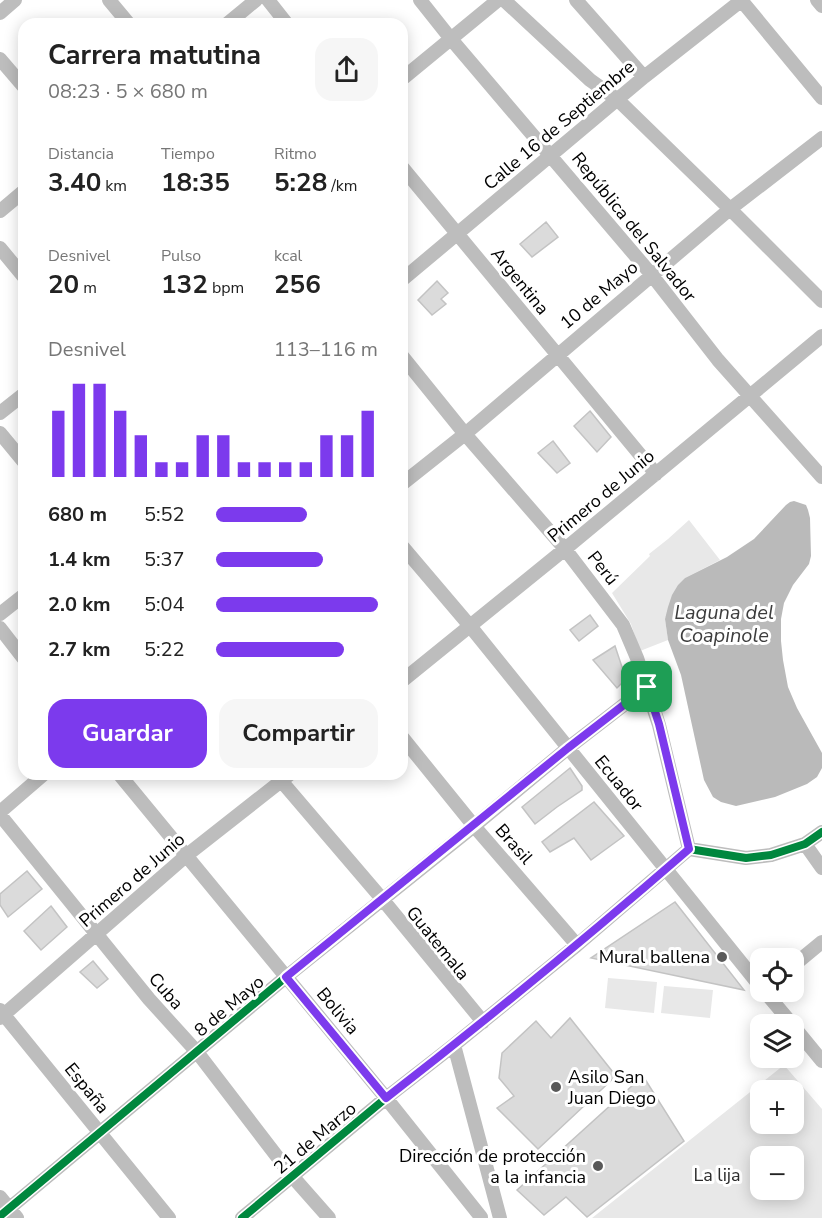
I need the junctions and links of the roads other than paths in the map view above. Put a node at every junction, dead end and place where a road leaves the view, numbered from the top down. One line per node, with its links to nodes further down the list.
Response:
1 (15, 0): 12 (street)
2 (109, 0): 13 (street)
3 (256, 0): 14 (street)
4 (268, 0): 15 (street)
5 (420, 0): 16 (street, República del Salvador)
6 (498, 0): 16 (street)
7 (504, 0): 22 (street)
8 (576, 0): 19 (street)
9 (741, 0): 19 (street, Calle 16 de Septiembre); 21 (street)
10 (817, 0): 11 (street)
11 (822, 6)
12 (0, 13)
13 (124, 18)
14 (234, 18)
15 (282, 18)
16 (451, 39): 18 (street); 24 (street, República del Salvador)
17 (0, 59): 20 (street)
18 (408, 74)
19 (644, 77): 22 (street, Calle 16 de Septiembre)
20 (18, 80)
21 (822, 98)
22 (618, 100): 24 (street, Calle 16 de Septiembre); 27 (street)
23 (822, 138): 27 (street, 10 de Mayo)
24 (551, 154): 29 (street, Calle 16 de Septiembre); 32 (street, República del Salvador)
25 (408, 174): 29 (street, Argentina)
26 (18, 195): 28 (street)
27 (730, 209): 32 (street, 10 de Mayo); 34 (street)
28 (0, 211)
29 (459, 234): 33 (street, Calle 16 de Septiembre); 36 (street, Argentina)
30 (0, 248): 31 (street)
31 (18, 270)
32 (651, 274): 36 (street, 10 de Mayo); 38 (street, República del Salvador)
33 (408, 275)
34 (822, 301)
35 (822, 336): 38 (street, Primero de Junio)
36 (556, 355): 42 (street, 10 de Mayo); 44 (street, Argentina)
37 (408, 364): 42 (street, Perú)
38 (751, 396): 44 (street, Primero de Junio); 45 (street, República del Salvador)
39 (18, 399): 40 (street)
40 (0, 413)
41 (0, 433): 43 (street)
42 (465, 434): 46 (street, 10 de Mayo); 47 (street, Perú)
43 (18, 455)
44 (656, 474): 47 (street, Primero de Junio)
45 (822, 477)
46 (408, 479)
47 (565, 549): 51 (street, Primero de Junio); 55 (street, Perú)
48 (408, 553): 51 (street, Ecuador)
49 (18, 600): 50 (street)
50 (0, 614)
51 (470, 626): 54 (street, Primero de Junio); 57 (street, Ecuador)
52 (0, 628): 53 (street)
53 (18, 651)
54 (408, 676)
55 (647, 687): 57 (street, 8 de Mayo); 66 (street, Perú)
56 (408, 744): 63 (street, Brasil)
57 (568, 748): 63 (street, 8 de Mayo); 69 (street, Ecuador)
58 (37, 780): 62 (street)
59 (124, 780): 67 (street, Bolivia)
60 (278, 780): 67 (street, Primero de Junio)
61 (286, 780): 70 (street, Guatemala)
62 (0, 814): 71 (street, Cuba)
63 (474, 826): 70 (street, 8 de Mayo); 73 (street, Brasil)
64 (822, 832): 65 (street)
65 (805, 844): 66 (street); 68 (street)
66 (689, 849): 69 (street, 21 de Marzo)
67 (187, 855): 71 (street, Primero de Junio); 76 (street, Bolivia)
68 (822, 868)
69 (665, 869): 73 (street, 21 de Marzo); 75 (street, Ecuador)
70 (383, 900): 76 (street, 8 de Mayo); 80 (street, Guatemala)
71 (96, 935): 78 (street, Primero de Junio); 83 (street, Cuba)
72 (822, 942): 74 (street)
73 (577, 945): 80 (street, 21 de Marzo)
74 (804, 957)
75 (750, 974)
76 (286, 977): 83 (street, 8 de Mayo); 85 (street, Bolivia)
77 (773, 1002): 79 (street)
78 (1, 1014): 86 (street, España)
79 (783, 1014)
80 (483, 1022): 82 (street, 21 de Marzo)
81 (804, 1039): 84 (street)
82 (454, 1045): 85 (street, 21 de Marzo); 89 (street)
83 (197, 1052): 86 (street, 8 de Mayo); 87 (street, Cuba)
84 (822, 1061)
85 (386, 1098): 87 (street, 21 de Marzo); 91 (street, Bolivia)
86 (100, 1132): 90 (street, 8 de Mayo); 92 (street, España)
87 (292, 1176): 93 (street, 21 de Marzo); 94 (street, Cuba)
88 (0, 1197): 90 (street)
89 (496, 1204): 91 (street); 95 (street)
90 (9, 1214)
91 (481, 1217)
92 (169, 1218)
93 (242, 1218)
94 (329, 1218)
95 (500, 1218)

